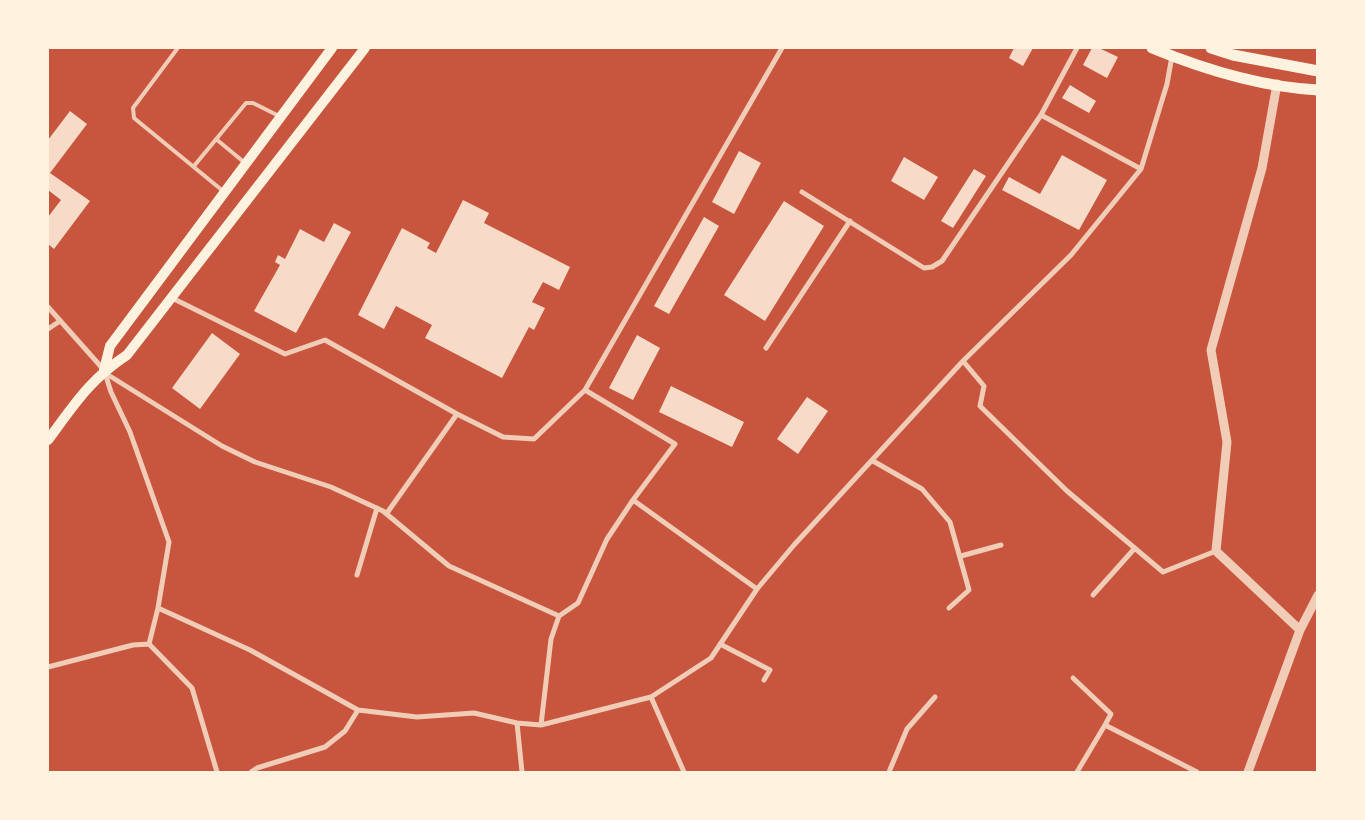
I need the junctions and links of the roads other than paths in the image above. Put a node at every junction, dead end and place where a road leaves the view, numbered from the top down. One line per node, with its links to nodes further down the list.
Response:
1 (332, 48): 13 (main road)
2 (365, 48): 22 (main road)
3 (782, 48): 29 (street)
4 (1077, 48): 14 (street)
5 (1152, 48): 9 (main road)
6 (1211, 48): 8 (main road)
7 (177, 49): 17 (lane)
8 (1234, 51): 10 (main road)
9 (1172, 56): 11 (main road); 18 (street)
10 (1318, 70)
11 (1277, 84): 12 (main road); 38 (street)
12 (1318, 90)
13 (281, 116): 15 (lane); 16 (main road)
14 (1041, 116): 18 (street); 21 (street)
15 (216, 139): 16 (lane); 17 (lane)
16 (246, 163): 20 (main road)
17 (194, 166): 20 (lane)
18 (1142, 169): 27 (street)
19 (802, 192): 21 (street)
20 (225, 193): 28 (main road)
21 (850, 221): 26 (street)
22 (172, 298): 28 (main road); 30 (street)
23 (48, 307): 24 (street)
24 (60, 321): 25 (street); 28 (street)
25 (48, 328)
26 (766, 348)
27 (963, 360): 32 (street); 37 (street)
28 (104, 372): 31 (main road); 34 (street); 44 (street)
29 (585, 390): 30 (street); 33 (street)
30 (457, 414): 35 (street)
31 (48, 440)
32 (873, 461): 39 (street); 41 (street)
33 (633, 500): 41 (street); 46 (street)
34 (377, 508): 35 (street); 40 (street)
35 (387, 514): 46 (street)
36 (1000, 545): 39 (street)
37 (1135, 548): 38 (street); 42 (street)
38 (1216, 551): 47 (street)
39 (961, 556): 45 (street)
40 (357, 575)
41 (757, 589): 49 (street)
42 (1093, 594)
43 (1318, 595): 47 (street)
44 (158, 608): 48 (street); 55 (street)
45 (950, 608)
46 (559, 616): 57 (street)
47 (1300, 630): 67 (street)
48 (149, 644): 50 (street); 59 (street)
49 (720, 644): 52 (street); 53 (street)
50 (48, 667)
51 (1073, 678): 58 (street)
52 (764, 680)
53 (650, 697): 57 (street); 63 (street)
54 (936, 697): 64 (street)
55 (358, 710): 56 (street); 60 (street)
56 (517, 723): 57 (street); 61 (street)
57 (541, 725)
58 (1105, 725): 65 (street); 66 (street)
59 (217, 772)
60 (251, 772)
61 (522, 772)
62 (677, 772): 63 (street)
63 (683, 772)
64 (889, 772)
65 (1077, 772)
66 (1197, 772)
67 (1248, 772)

